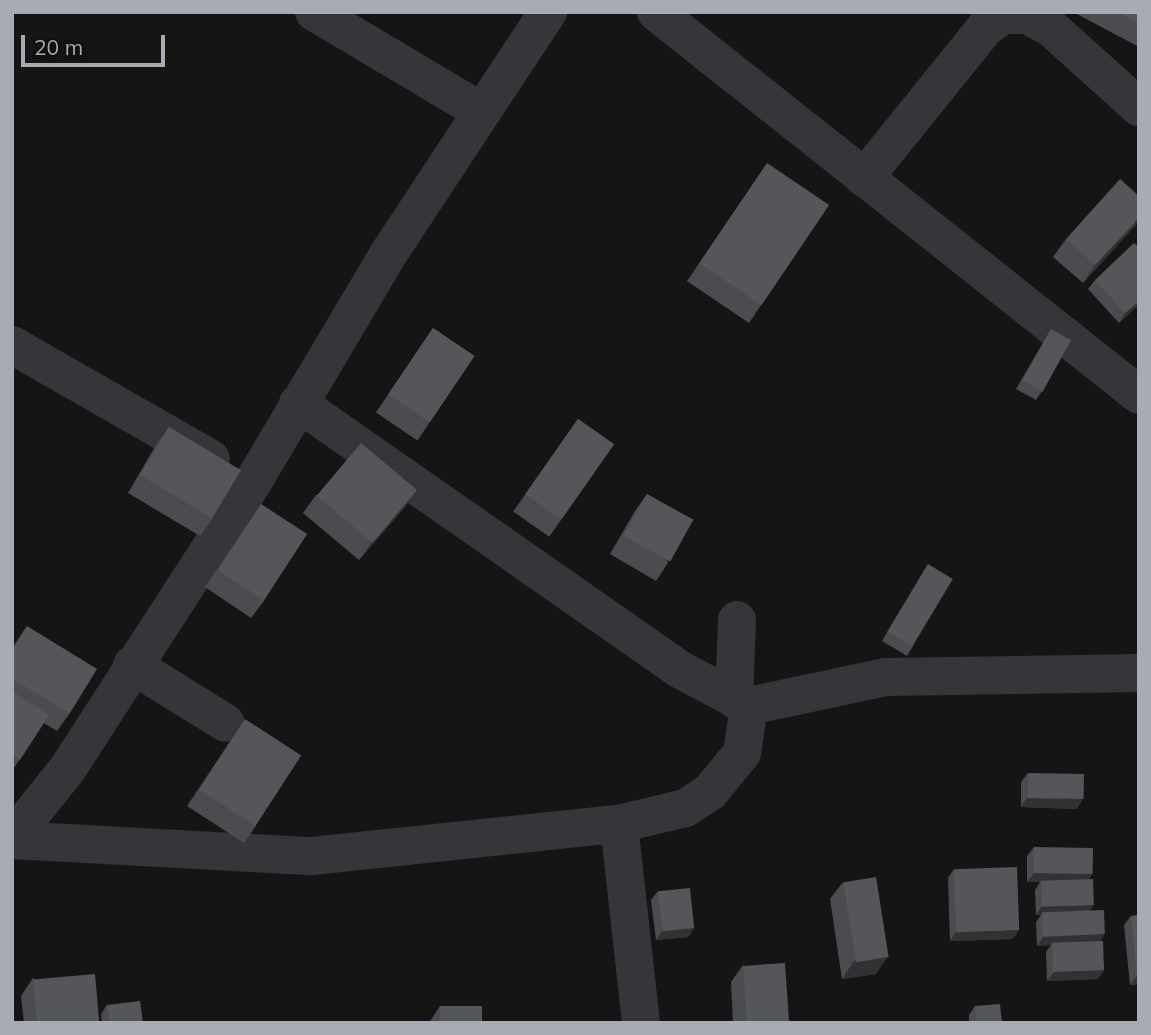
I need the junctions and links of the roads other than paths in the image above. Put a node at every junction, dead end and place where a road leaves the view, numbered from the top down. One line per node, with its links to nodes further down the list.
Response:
1 (314, 12): 5 (street)
2 (548, 12): 5 (street)
3 (656, 12): 6 (street)
4 (1139, 107): 6 (street)
5 (481, 111): 9 (street)
6 (864, 178): 8 (street)
7 (14, 350): 10 (street)
8 (1139, 395)
9 (298, 403): 10 (street); 14 (street)
10 (253, 482): 12 (street)
11 (737, 620): 14 (street)
12 (132, 665): 15 (street); 17 (street)
13 (1139, 673): 14 (street)
14 (742, 702): 16 (street)
15 (226, 723)
16 (619, 824): 17 (street); 18 (street)
17 (12, 839)
18 (641, 1023)

